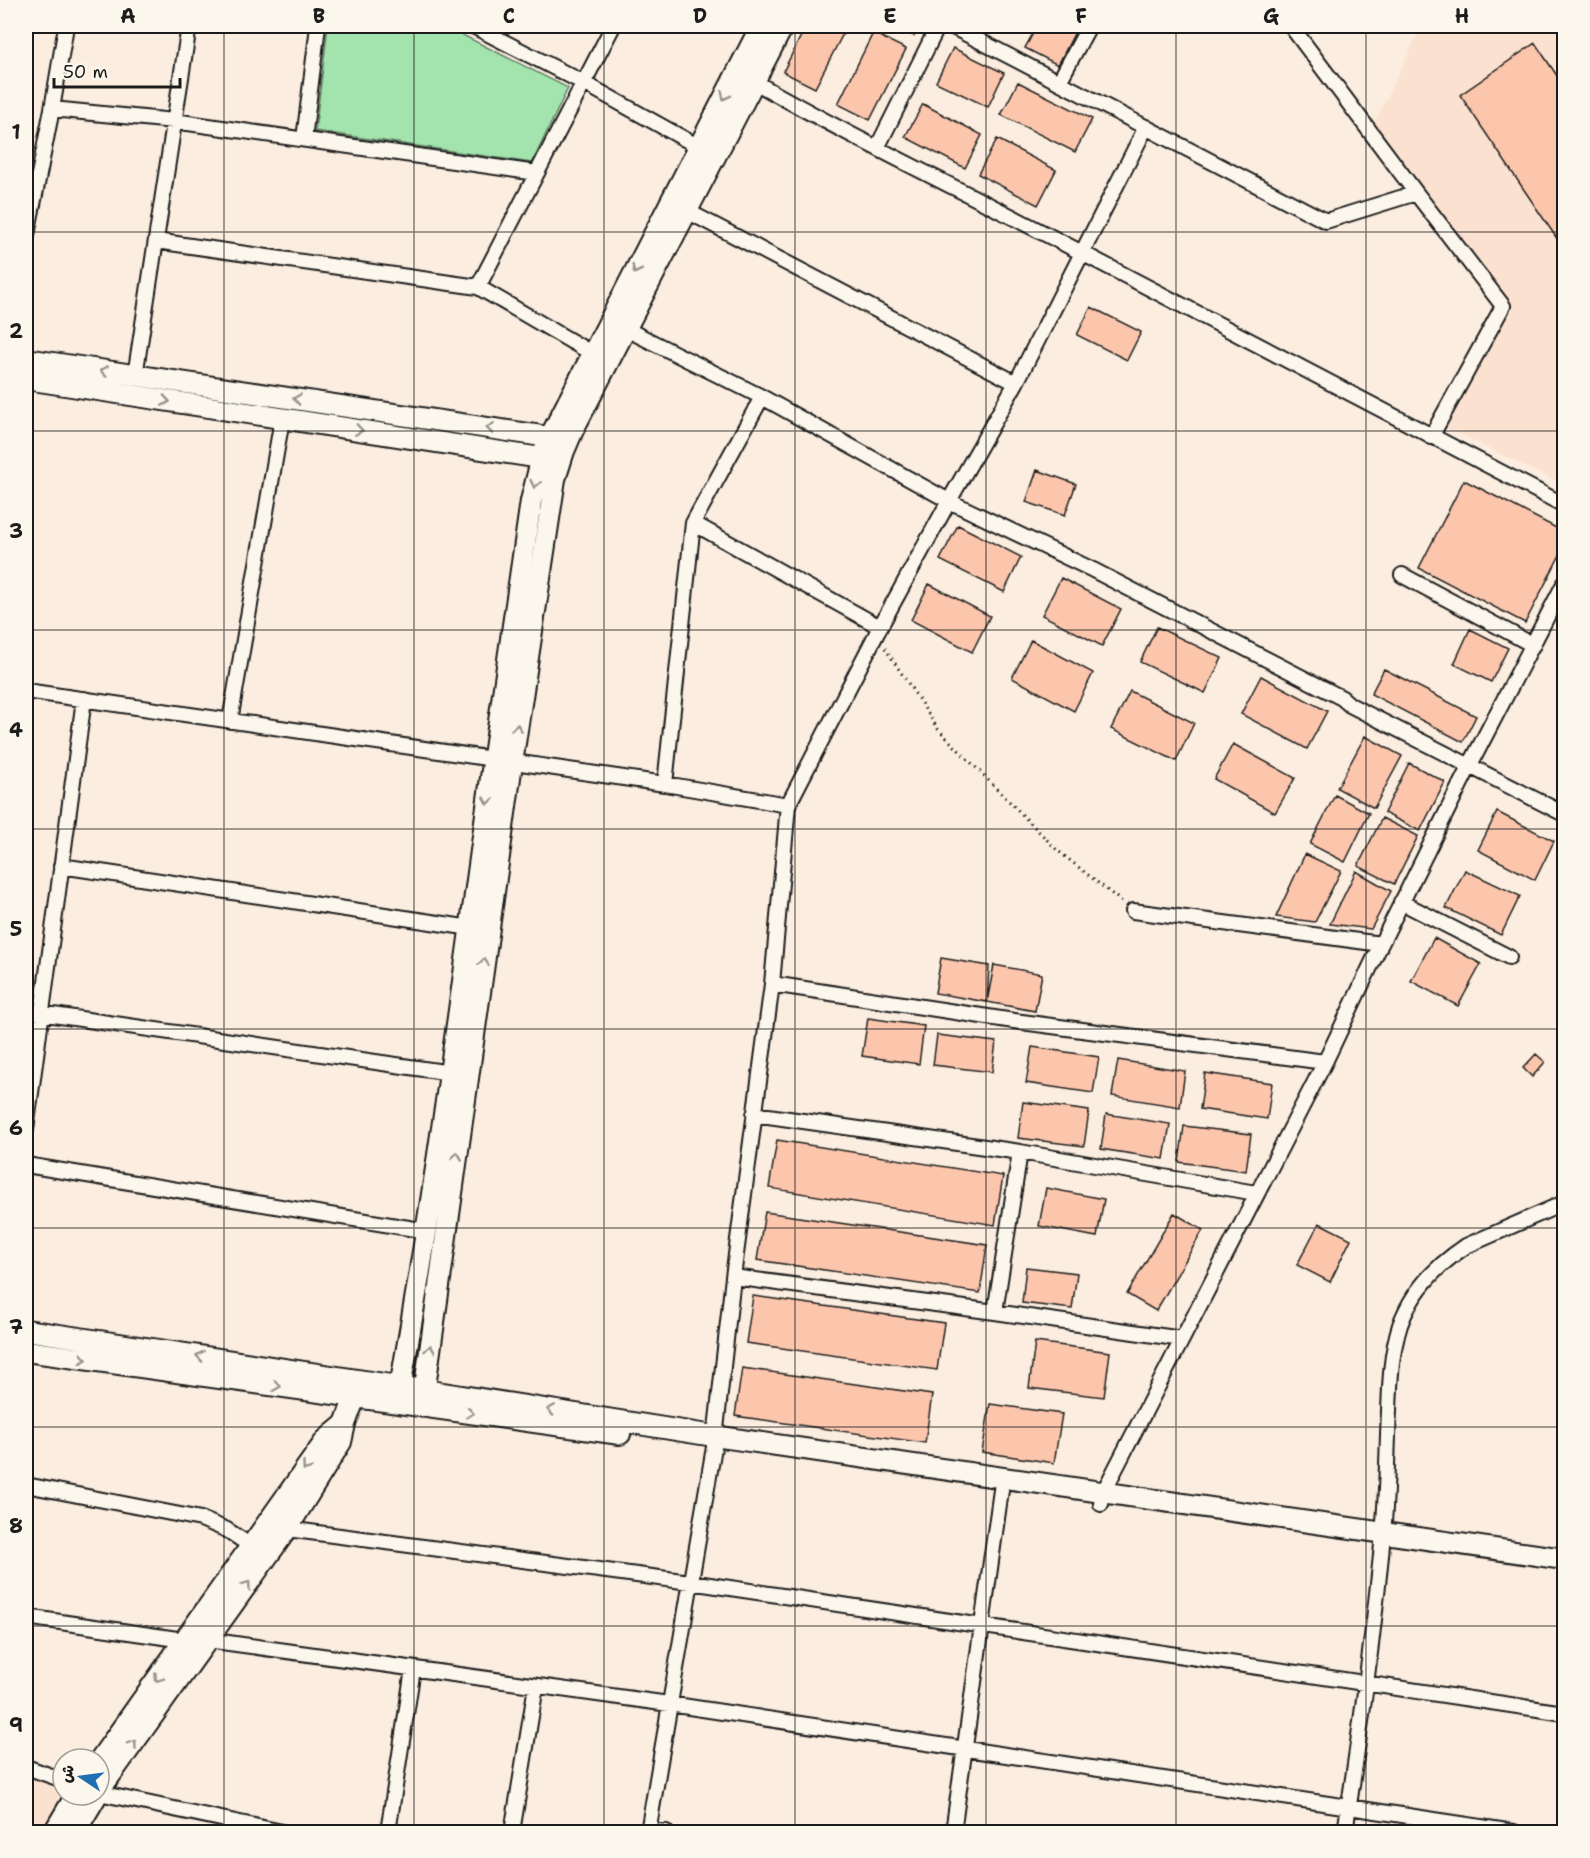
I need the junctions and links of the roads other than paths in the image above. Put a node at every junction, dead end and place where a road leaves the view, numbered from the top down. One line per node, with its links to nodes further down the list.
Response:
1 (66, 26): 14 (street)
2 (189, 26): 15 (street)
3 (318, 26): 17 (street)
4 (474, 26): 13 (street)
5 (613, 26): 13 (street)
6 (938, 26): 19 (street)
7 (951, 26): 12 (street)
8 (1089, 26): 12 (street)
9 (1291, 26): 21 (street)
10 (767, 29): 11 (street)
11 (746, 77): 18 (street, one-way to 18); 19 (street); 22 (street)
12 (1059, 82): 16 (street)
13 (584, 83): 18 (street); 20 (street)
14 (52, 109): 15 (street); 23 (street)
15 (174, 121): 17 (street); 24 (street)
16 (1146, 128): 21 (street); 25 (street)
17 (304, 139): 20 (street)
18 (699, 147): 28 (street, one-way to 28)
19 (877, 148): 25 (street)
20 (537, 173): 26 (street)
21 (1416, 193): 35 (street)
22 (687, 211): 27 (street); 32 (street)
23 (26, 240)
24 (156, 241): 26 (street); 30 (street)
25 (1083, 253): 32 (street); 35 (street)
26 (478, 287): 28 (street)
27 (626, 329): 33 (street); 36 (street)
28 (592, 354): 36 (street)
29 (26, 359): 30 (street, one-way to 29)
30 (135, 376): 36 (street, one-way to 30)
31 (26, 379): 34 (street, one-way to 34)
32 (1016, 383): 38 (street)
33 (762, 397): 38 (street); 40 (street)
34 (282, 419): 37 (street, one-way to 37); 47 (street)
35 (1431, 437): 39 (street)
36 (559, 439): 37 (street)
37 (551, 459): 48 (street)
38 (949, 501): 43 (street); 49 (street)
39 (1564, 505)
40 (693, 523): 43 (street); 50 (street)
41 (1402, 575): 44 (street)
42 (1564, 584): 44 (street)
43 (878, 631): 51 (street)
44 (1533, 645): 49 (street)
45 (26, 691): 46 (street)
46 (84, 699): 47 (street); 53 (street)
47 (230, 721): 48 (street)
48 (502, 762): 50 (street); 56 (street, one-way to 56); 78 (street, one-way to 48)
49 (1470, 765): 52 (street); 54 (street)
50 (665, 784): 51 (street)
51 (788, 805): 59 (street)
52 (1564, 814)
53 (61, 866): 56 (street); 61 (street)
54 (1401, 902): 57 (street); 58 (street)
55 (1133, 911): 57 (street)
56 (471, 928): 63 (street)
57 (1380, 944): 62 (street)
58 (1509, 957)
59 (772, 984): 62 (street); 64 (street)
60 (26, 1011): 61 (street)
61 (41, 1014): 63 (street); 65 (street)
62 (1325, 1062): 68 (street)
63 (451, 1073): 70 (street)
64 (754, 1114): 66 (street); 71 (street)
65 (26, 1130)
66 (1020, 1152): 68 (street); 72 (street)
67 (26, 1165): 70 (street)
68 (1256, 1193): 74 (street)
69 (1564, 1203): 85 (street)
70 (427, 1231): 77 (street)
71 (733, 1277): 72 (street); 80 (street)
72 (995, 1312): 74 (street)
73 (26, 1330): 76 (street, one-way to 73)
74 (1182, 1340): 83 (street)
75 (26, 1351): 76 (street, one-way to 76)
76 (357, 1389): 77 (street); 79 (street)
77 (399, 1395): 78 (street)
78 (423, 1398): 80 (street)
79 (345, 1424): 84 (street); 86 (street, one-way to 86)
80 (714, 1442): 82 (street); 83 (street); 89 (street)
81 (26, 1485): 86 (street)
82 (1001, 1490): 83 (street); 91 (street)
83 (1102, 1498): 85 (street)
84 (287, 1529): 89 (street); 93 (street, one-way to 84)
85 (1382, 1538): 87 (street); 88 (street); 95 (street)
86 (251, 1546): 92 (street)
87 (1564, 1559)
88 (1564, 1570)
89 (690, 1582): 91 (street); 97 (street)
90 (26, 1617): 92 (street)
91 (981, 1627): 95 (street); 100 (street)
92 (184, 1640): 99 (street, one-way to 99)
93 (207, 1640): 94 (street); 102 (street, one-way to 93)
94 (413, 1669): 96 (street); 113 (street)
95 (1367, 1684): 98 (street); 107 (street)
96 (536, 1686): 97 (street); 114 (street)
97 (669, 1704): 100 (street); 109 (street)
98 (1564, 1713)
99 (109, 1747)
100 (964, 1749): 107 (street); 116 (street)
101 (26, 1767): 103 (street)
102 (111, 1775)
103 (51, 1776)
104 (111, 1796): 108 (street)
105 (69, 1807): 110 (street)
106 (90, 1807): 111 (street)
107 (1349, 1807): 117 (street); 118 (street)
108 (260, 1830): 112 (street)
109 (648, 1831): 115 (street)
110 (54, 1833)
111 (75, 1833)
112 (282, 1833)
113 (388, 1833)
114 (512, 1833)
115 (666, 1833)
116 (953, 1833)
117 (1345, 1833)
118 (1514, 1833)

